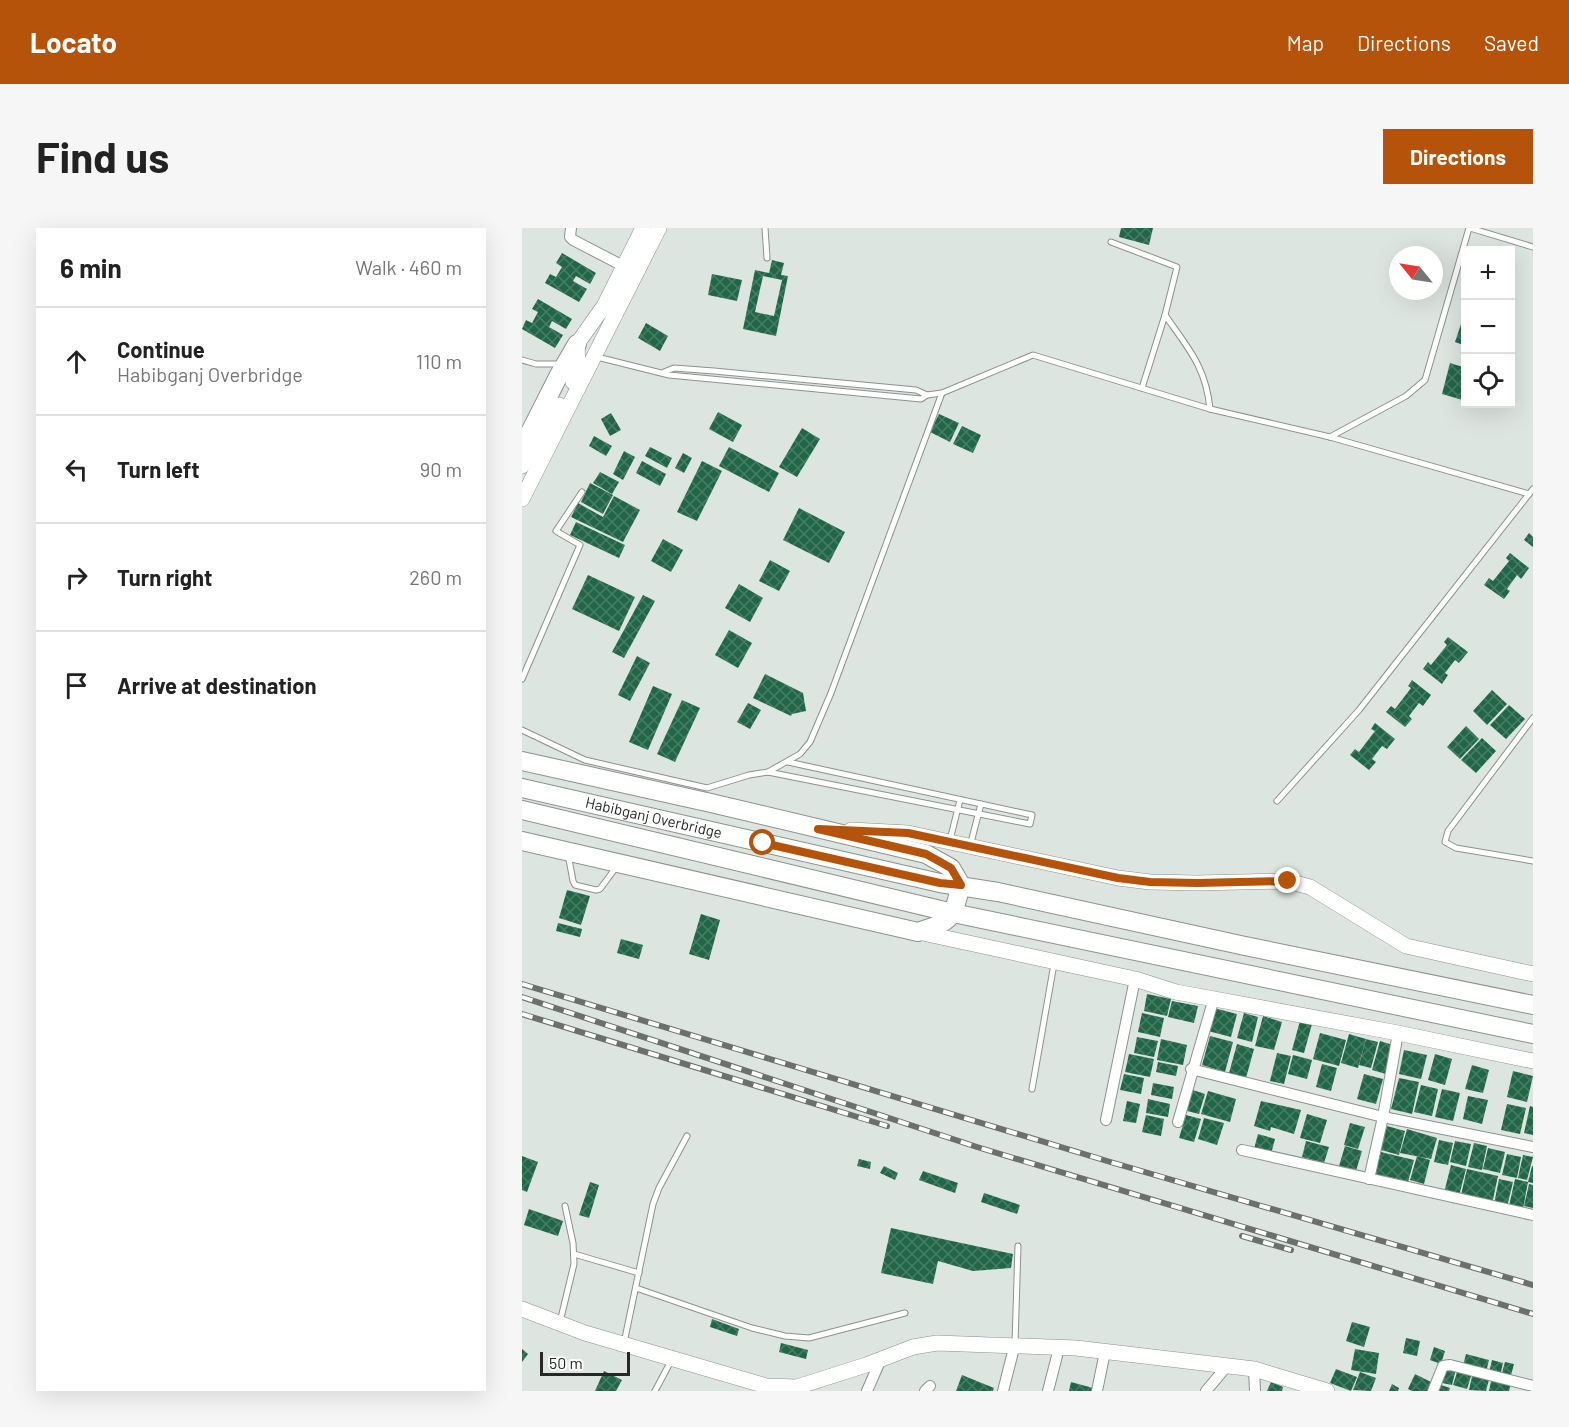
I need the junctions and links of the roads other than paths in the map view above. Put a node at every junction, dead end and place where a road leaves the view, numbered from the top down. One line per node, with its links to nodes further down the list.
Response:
1 (571, 228): 9 (street)
2 (644, 228): 9 (street)
3 (659, 228): 9 (street)
4 (765, 228): 8 (lane)
5 (1469, 228): 7 (lane); 18 (lane)
6 (1111, 242): 10 (lane)
7 (1533, 247)
8 (766, 258)
9 (631, 270): 11 (street); 12 (street)
10 (1165, 315): 15 (lane); 17 (lane)
11 (578, 344): 14 (main road); 20 (street)
12 (595, 356): 16 (lane); 23 (street)
13 (522, 360): 14 (lane)
14 (562, 369): 19 (main road)
15 (1142, 388): 16 (lane); 17 (lane)
16 (942, 393): 28 (lane)
17 (1210, 409): 18 (lane)
18 (1330, 437): 21 (lane)
19 (522, 448)
20 (522, 466)
21 (1531, 491): 32 (lane)
22 (582, 492): 24 (lane)
23 (522, 499)
24 (522, 679)
25 (1533, 718): 42 (lane)
26 (522, 730): 29 (lane)
27 (522, 760): 37 (main road)
28 (788, 762): 29 (lane); 31 (lane)
29 (768, 772): 35 (lane)
30 (522, 788): 44 (main road, Habibganj Overbridge)
31 (960, 800): 33 (lane); 35 (lane)
32 (1277, 801)
33 (981, 804): 36 (lane); 36 (lane)
34 (522, 810): 45 (main road, Habibganj Overbridge)
35 (957, 810): 36 (lane); 39 (lane)
36 (978, 814): 40 (lane)
37 (818, 829): 39 (street); 44 (main road)
38 (522, 841): 41 (main road)
39 (950, 842): 40 (street)
40 (970, 847): 48 (street)
41 (568, 852): 43 (main road); 43 (lane)
42 (1533, 861)
43 (618, 864): 46 (main road)
44 (961, 885): 45 (main road); 51 (main road, Habibganj Overbridge)
45 (953, 913): 46 (main road); 53 (main road, Habibganj Overbridge)
46 (918, 932): 47 (street)
47 (1054, 962): 49 (street); 56 (lane)
48 (1533, 974)
49 (1135, 979): 50 (street); 58 (street)
50 (1214, 998): 52 (street); 55 (street)
51 (1533, 1005)
52 (1398, 1033): 54 (street); 57 (street)
53 (1533, 1034)
54 (1533, 1061)
55 (1191, 1069): 57 (street); 59 (street)
56 (1032, 1089)
57 (1383, 1117): 61 (street); 63 (street)
58 (1106, 1120)
59 (1178, 1122)
60 (687, 1136): 68 (lane)
61 (1533, 1147)
62 (1242, 1150): 63 (street)
63 (1369, 1179): 65 (street)
64 (565, 1206): 67 (lane)
65 (1533, 1215)
66 (1018, 1246): 73 (lane)
67 (574, 1254): 68 (lane); 72 (lane)
68 (639, 1273): 69 (lane)
69 (636, 1288): 71 (lane); 74 (lane)
70 (522, 1309): 72 (street)
71 (905, 1313)
72 (560, 1324): 74 (street)
73 (1015, 1344): 75 (street); 78 (street); 85 (street)
74 (624, 1345): 77 (street)
75 (1059, 1348): 76 (street); 86 (street)
76 (1105, 1352): 79 (street); 87 (street)
77 (672, 1359): 81 (street); 83 (lane)
78 (882, 1359): 81 (street); 84 (street)
79 (1227, 1366): 80 (street); 88 (street)
80 (1254, 1369): 89 (street); 90 (street)
81 (747, 1386)
82 (1533, 1386): 91 (street)
83 (655, 1391)
84 (867, 1391)
85 (1002, 1391)
86 (1048, 1391)
87 (1097, 1391)
88 (1206, 1391)
89 (1255, 1391)
90 (1327, 1391)
91 (1433, 1391)

